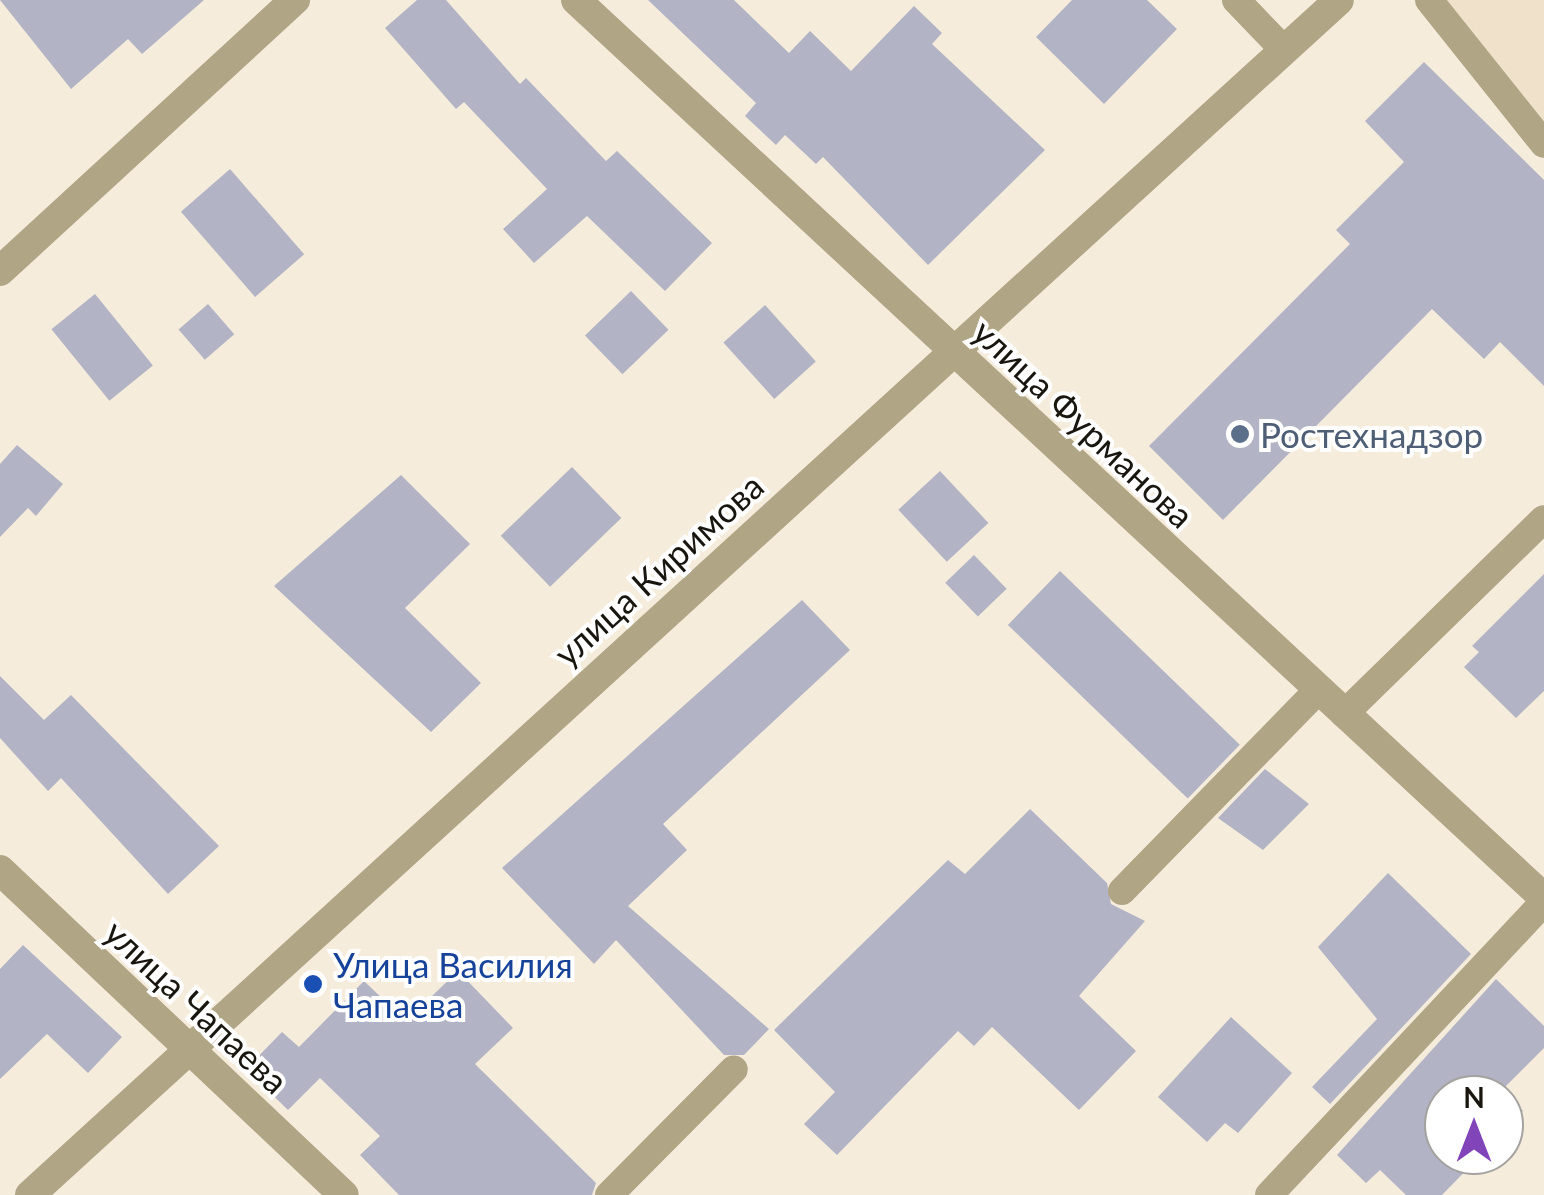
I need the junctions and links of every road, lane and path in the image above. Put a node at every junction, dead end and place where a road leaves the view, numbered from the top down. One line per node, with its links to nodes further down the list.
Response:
1 (295, 0): 8 (street)
2 (576, 0): 9 (street, улица Фурманова)
3 (1236, 0): 6 (lane)
4 (1339, 0): 6 (street, улица Киримова)
5 (1429, 0): 7 (lane)
6 (1284, 50): 9 (street, улица Киримова)
7 (1544, 144)
8 (0, 272)
9 (951, 352): 11 (street, улица Фурманова); 16 (street, улица Киримова)
10 (1544, 519): 12 (lane)
11 (1318, 690): 12 (street, улица Фурманова); 14 (lane)
12 (1344, 714): 15 (street, улица Фурманова)
13 (0, 870): 16 (street, улица Чапаева)
14 (1122, 891)
15 (1544, 900): 21 (lane)
16 (188, 1050): 18 (street, улица Киримова); 19 (street, улица Чапаева)
17 (734, 1070): 20 (lane)
18 (30, 1195)
19 (344, 1195)
20 (609, 1195)
21 (1269, 1195)

